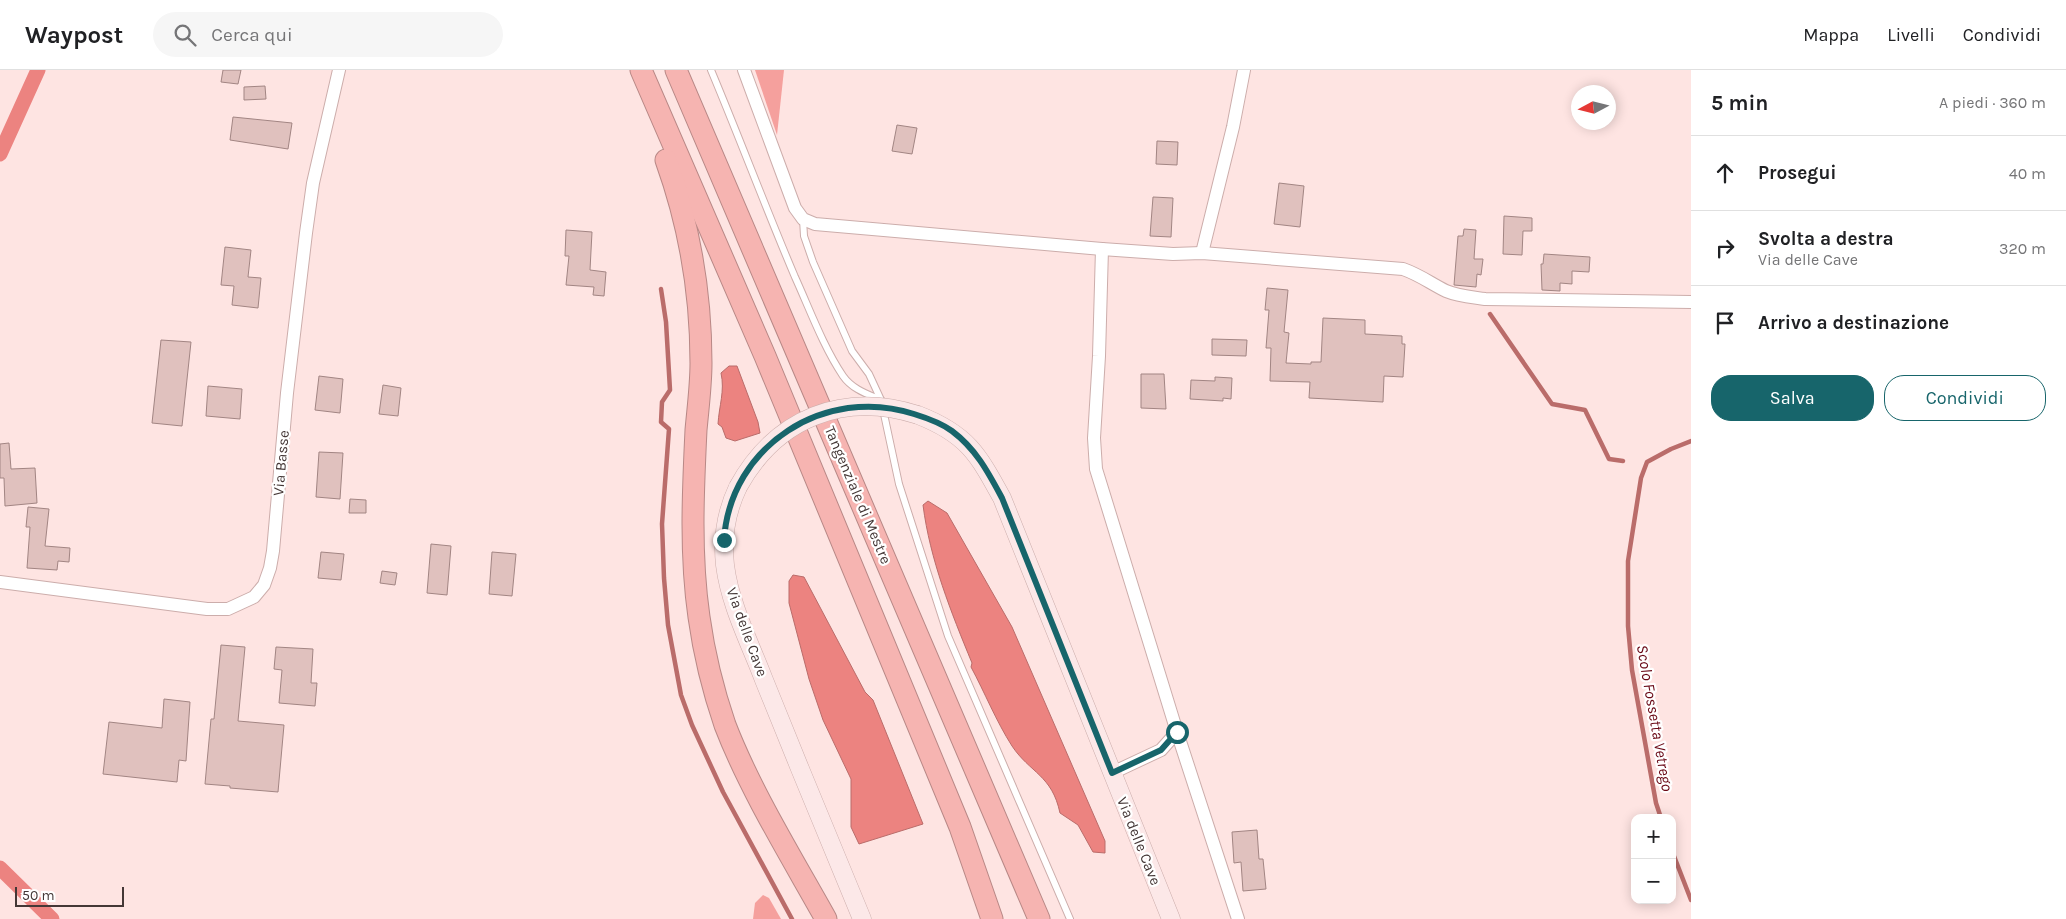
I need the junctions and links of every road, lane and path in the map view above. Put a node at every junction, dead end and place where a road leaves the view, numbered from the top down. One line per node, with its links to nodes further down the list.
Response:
1 (339, 70): 13 (street, Via Basse)
2 (634, 70): 16 (highway)
3 (641, 70): 18 (highway)
4 (676, 70): 19 (highway, Tangenziale di Mestre)
5 (711, 70): 12 (lane)
6 (744, 70): 8 (street)
7 (1244, 70): 10 (street)
8 (803, 219): 9 (street); 12 (lane)
9 (1102, 249): 10 (street); 14 (street)
10 (1202, 253): 11 (street)
11 (1691, 302)
12 (881, 400): 20 (lane)
13 (0, 582)
14 (1177, 732): 15 (street); 22 (street)
15 (1112, 773): 17 (main road, Via delle Cave, bridge); 21 (main road, Via delle Cave)
16 (826, 919)
17 (862, 919)
18 (992, 919)
19 (1039, 919)
20 (1070, 919)
21 (1171, 919)
22 (1238, 919)

